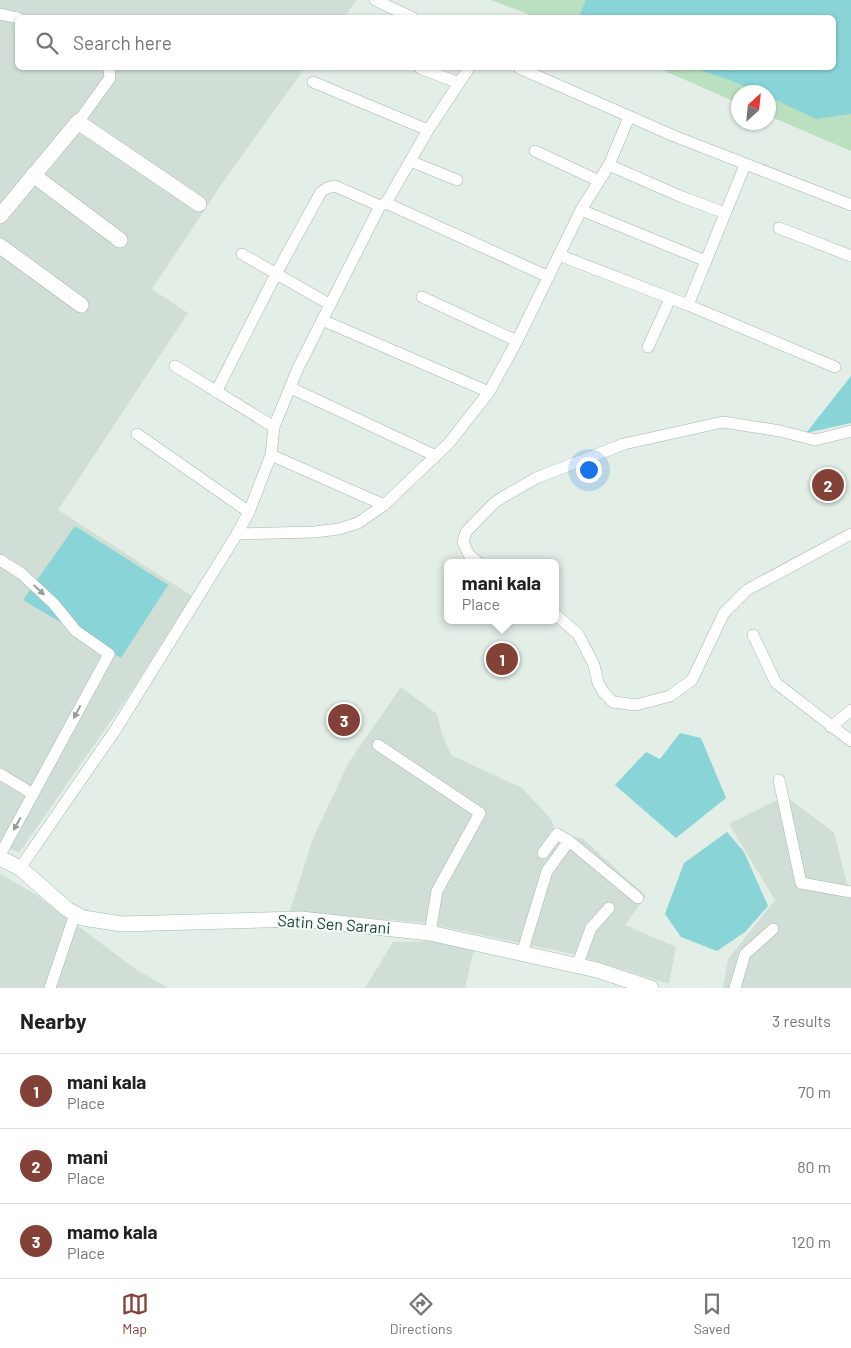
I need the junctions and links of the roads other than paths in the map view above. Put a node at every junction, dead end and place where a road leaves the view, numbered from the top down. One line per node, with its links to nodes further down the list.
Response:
1 (375, 0): 3 (lane)
2 (0, 14): 4 (lane)
3 (408, 15)
4 (15, 17)
5 (109, 70): 12 (lane)
6 (425, 70): 10 (lane)
7 (468, 70): 10 (lane)
8 (524, 70): 11 (lane)
9 (313, 82): 13 (lane)
10 (459, 83): 13 (lane)
11 (629, 116): 16 (lane); 17 (lane)
12 (78, 122): 18 (main road); 21 (main road)
13 (428, 130): 15 (lane)
14 (535, 151): 20 (lane)
15 (410, 161): 19 (lane); 22 (lane)
16 (609, 165): 20 (lane); 25 (lane)
17 (745, 165): 23 (lane); 25 (lane)
18 (33, 175): 26 (main road); 28 (main road)
19 (457, 180)
20 (599, 182): 24 (lane)
21 (199, 204)
22 (383, 205): 34 (lane); 35 (lane); 38 (lane)
23 (851, 205)
24 (582, 210): 31 (lane); 33 (lane)
25 (726, 213): 33 (lane)
26 (0, 216)
27 (779, 228): 32 (lane)
28 (120, 240)
29 (0, 246): 39 (main road)
30 (242, 254): 34 (lane)
31 (559, 254): 35 (lane); 37 (lane)
32 (851, 256)
33 (706, 261): 40 (lane)
34 (276, 274): 38 (lane); 47 (lane)
35 (549, 277): 42 (lane)
36 (422, 297): 42 (lane)
37 (670, 299): 40 (lane); 43 (lane)
38 (329, 304): 41 (lane)
39 (82, 305)
40 (688, 305): 45 (lane)
41 (322, 320): 46 (lane); 48 (lane)
42 (517, 341): 48 (lane)
43 (648, 347)
44 (175, 366): 47 (lane)
45 (835, 367)
46 (291, 388): 49 (lane); 53 (lane)
47 (216, 392): 49 (lane)
48 (489, 392): 53 (lane)
49 (274, 427): 52 (lane)
50 (851, 431): 58 (lane)
51 (137, 434): 55 (lane)
52 (271, 455): 54 (lane); 55 (lane)
53 (436, 456): 54 (lane)
54 (384, 505): 56 (lane)
55 (249, 512): 56 (lane)
56 (236, 534): 72 (lane)
57 (851, 534): 60 (lane)
58 (474, 559)
59 (0, 560): 68 (lane, one-way to 68)
60 (559, 618)
61 (753, 635): 63 (lane)
62 (851, 710): 63 (lane)
63 (831, 727): 64 (lane)
64 (851, 741)
65 (378, 745): 78 (lane)
66 (0, 774): 68 (lane)
67 (780, 780): 73 (lane)
68 (34, 794): 71 (lane, one-way to 71)
69 (569, 841): 70 (lane); 74 (lane); 79 (lane)
70 (543, 853)
71 (0, 856): 72 (main road, Satin Sen Sarani)
72 (20, 868): 76 (main road, Satin Sen Sarani)
73 (851, 892)
74 (638, 898)
75 (609, 908): 80 (lane)
76 (75, 914): 78 (main road, Satin Sen Sarani); 81 (lane)
77 (773, 929): 83 (lane)
78 (430, 933): 79 (main road, Satin Sen Sarani)
79 (522, 953): 80 (main road, Satin Sen Sarani)
80 (577, 966): 82 (main road, Satin Sen Sarani)
81 (50, 988)
82 (651, 988)
83 (735, 988)

